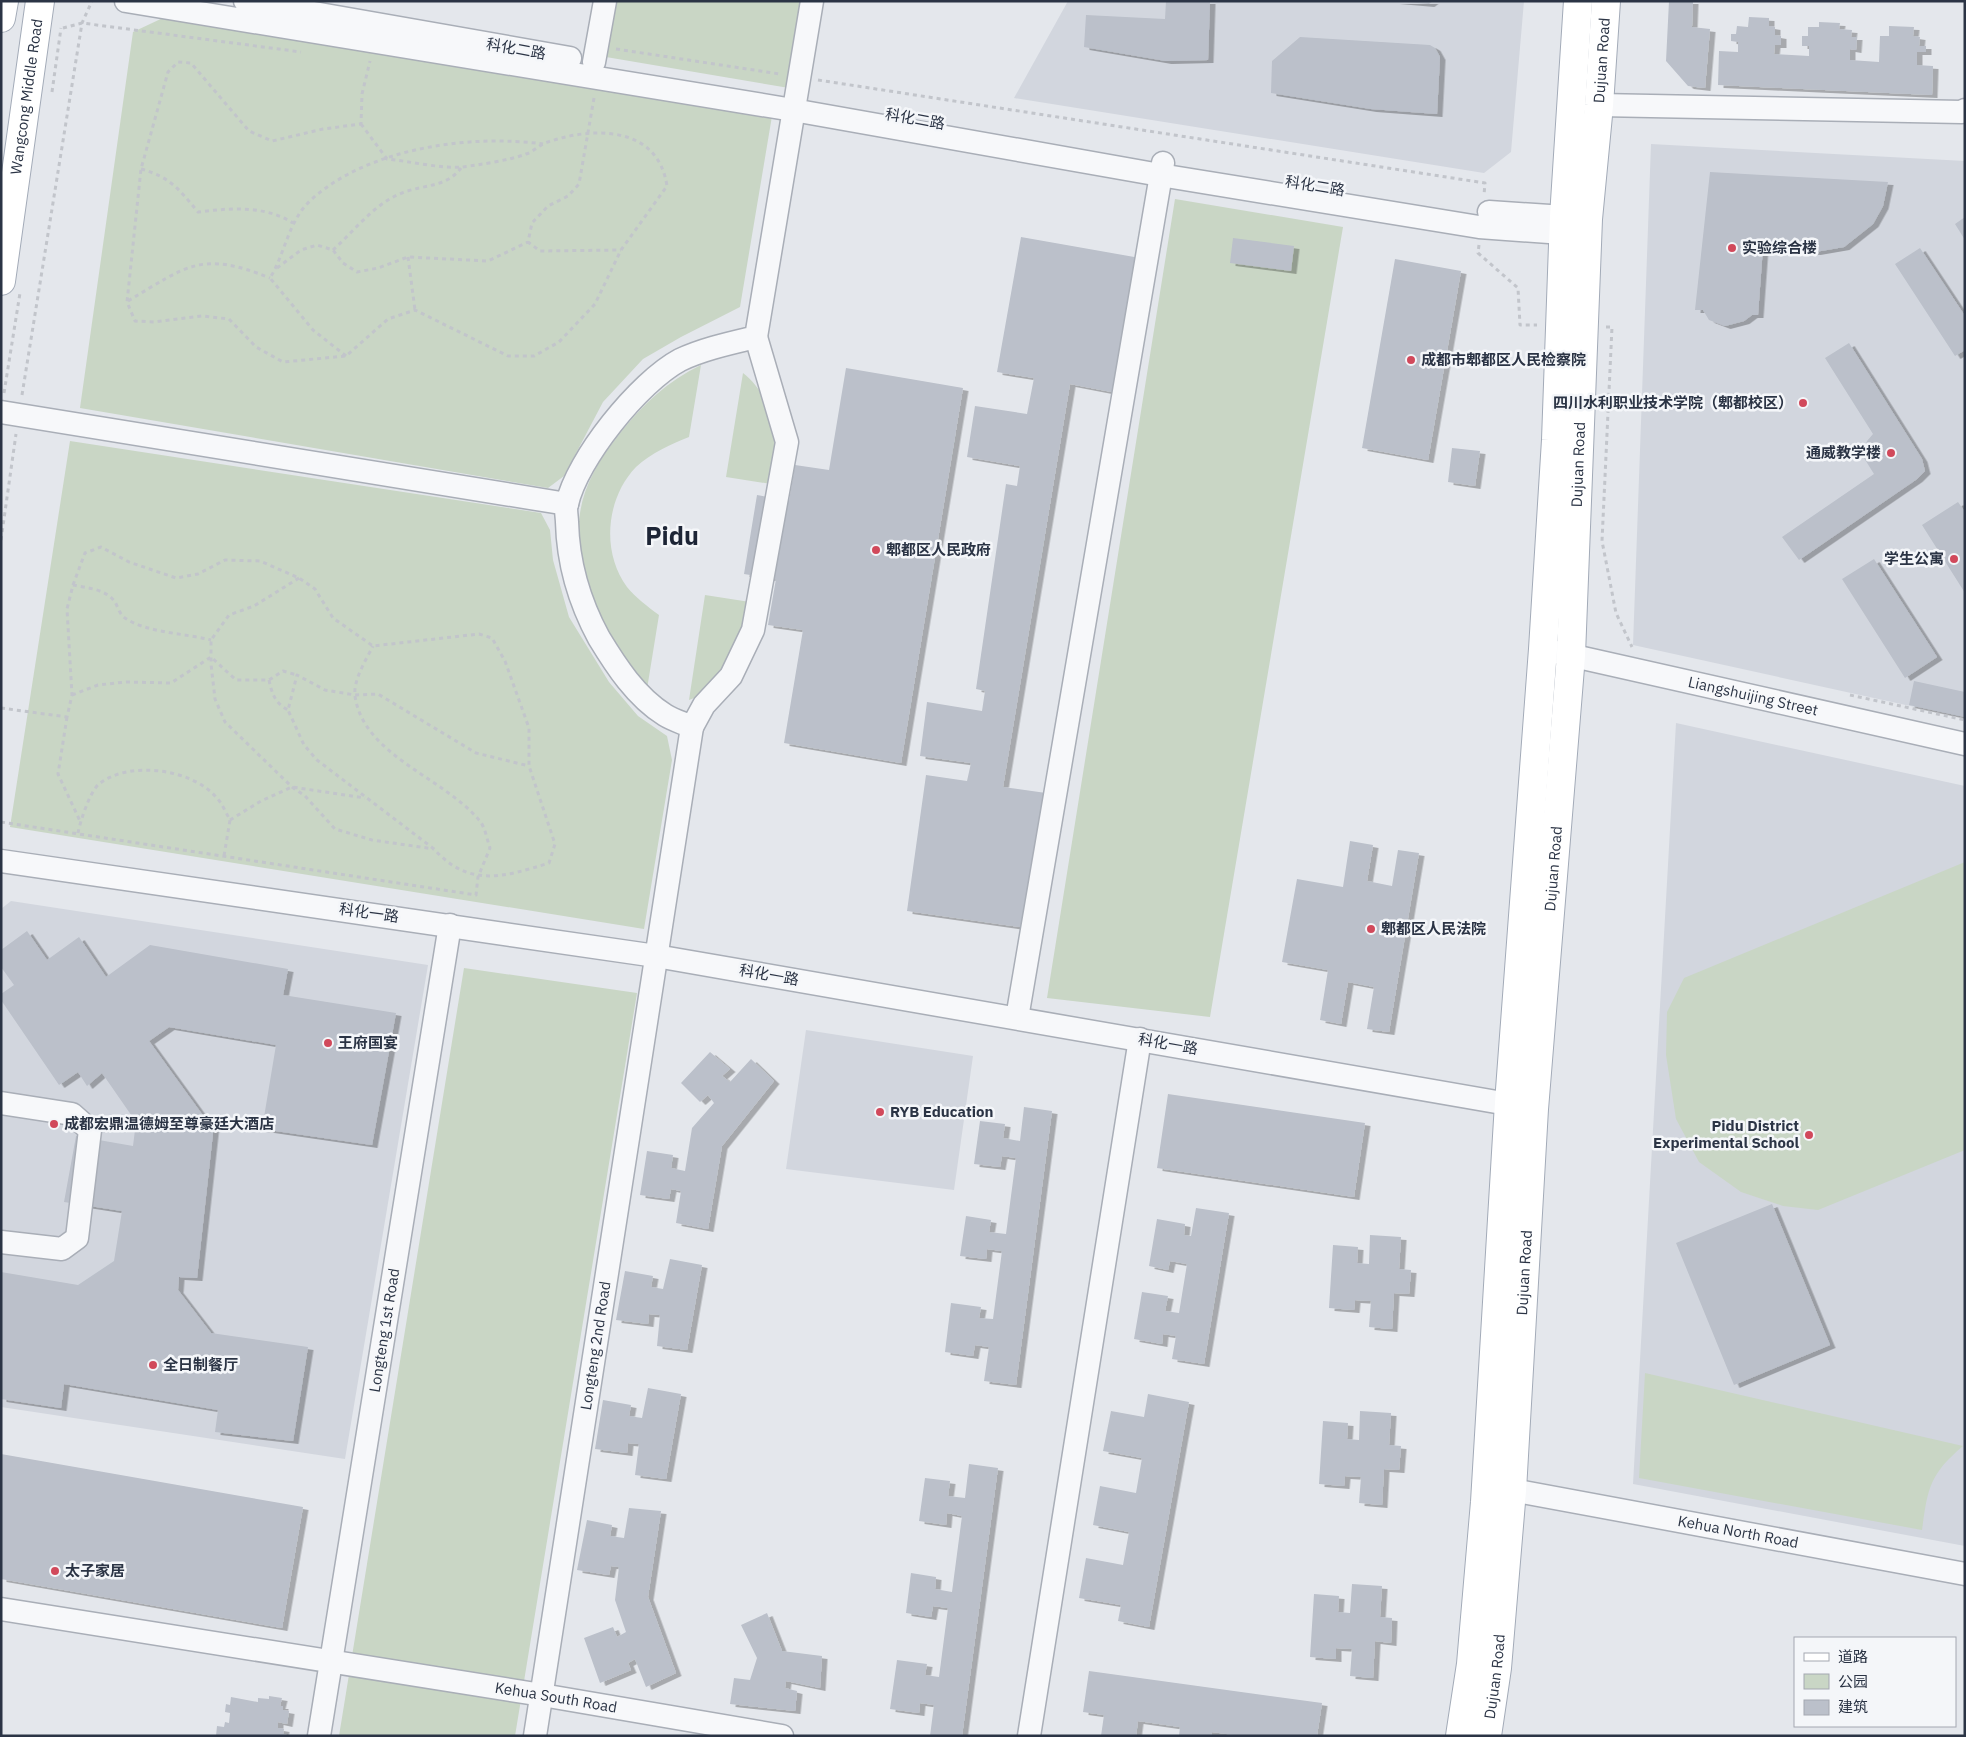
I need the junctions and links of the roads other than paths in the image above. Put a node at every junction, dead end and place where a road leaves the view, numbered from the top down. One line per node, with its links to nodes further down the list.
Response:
1 (4, 1): 9 (main road)
2 (40, 1): 16 (main road, Wangcong Middle Road)
3 (126, 1): 11 (street)
4 (245, 1): 10 (street, 科化二路)
5 (605, 1): 10 (street)
6 (812, 1): 11 (street)
7 (1578, 1): 15 (main road, Dujuan Road)
8 (1606, 1): 12 (main road, Dujuan Road)
9 (1, 18)
10 (596, 54): 11 (street, 科化二路)
11 (796, 95): 14 (street, 科化二路); 18 (street)
12 (1599, 105): 13 (street); 15 (main road, Dujuan Road)
13 (1965, 110)
14 (1162, 169): 15 (street, 科化二路); 28 (street)
15 (1572, 223): 17 (main road, Dujuan Road)
16 (1, 281)
17 (1571, 325): 21 (main road, Dujuan Road); 22 (main road, Dujuan Road)
18 (756, 337): 20 (street); 23 (street, Longteng 2nd Road)
19 (10, 413): 20 (street)
20 (566, 504): 23 (street)
21 (1543, 649): 22 (street, Liangshuijing Street); 31 (main road, Dujuan Road)
22 (1571, 655): 24 (street, Liangshuijing Street); 31 (main road, Dujuan Road)
23 (692, 727): 27 (street, Longteng 2nd Road)
24 (1965, 744)
25 (1, 860): 26 (street, 科化一路)
26 (450, 925): 27 (street, 科化一路); 36 (street, Longteng 1st Road)
27 (656, 956): 28 (street, 科化一路); 37 (street, Longteng 2nd Road)
28 (1017, 1018): 29 (street, 科化一路)
29 (1140, 1039): 31 (street, 科化一路); 41 (street)
30 (1, 1103): 32 (street)
31 (1522, 1106): 33 (main road, Dujuan Road); 42 (main road, Dujuan Road)
32 (1, 1242)
33 (1512, 1490): 34 (street, Kehua North Road); 43 (main road, Dujuan Road)
34 (1965, 1574)
35 (1, 1609): 36 (street, Kehua South Road)
36 (331, 1660): 37 (street, Kehua South Road); 38 (street, Longteng 1st Road)
37 (542, 1695): 39 (street, Longteng 2nd Road); 40 (street, Kehua South Road)
38 (319, 1736)
39 (535, 1736)
40 (782, 1736)
41 (1029, 1736)
42 (1460, 1736)
43 (1488, 1736)

